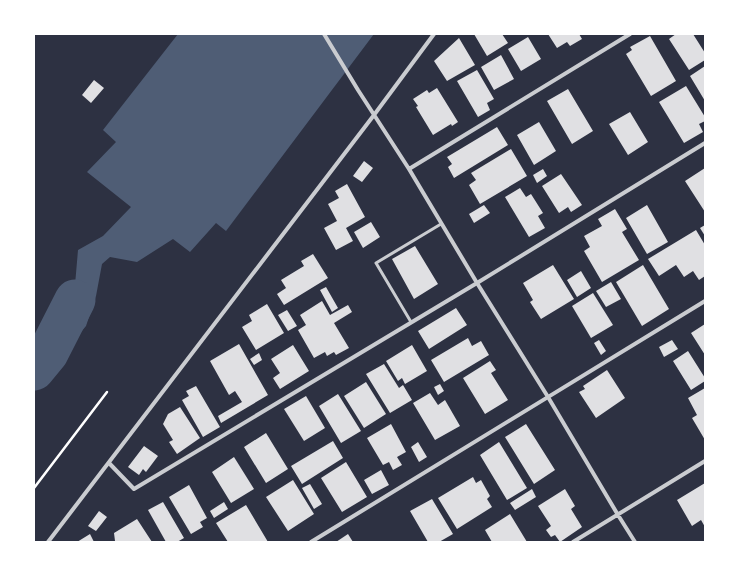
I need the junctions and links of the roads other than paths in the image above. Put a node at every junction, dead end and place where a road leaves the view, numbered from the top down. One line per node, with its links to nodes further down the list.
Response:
1 (324, 34): 4 (street)
2 (434, 34): 4 (street)
3 (630, 34): 6 (street)
4 (374, 115): 6 (street); 13 (street)
5 (705, 143): 8 (street)
6 (409, 169): 7 (street)
7 (441, 224): 8 (street); 10 (lane)
8 (477, 283): 10 (street); 11 (street)
9 (705, 301): 11 (street)
10 (411, 322): 13 (street)
11 (548, 397): 14 (street); 16 (street)
12 (705, 461): 14 (street)
13 (109, 463): 15 (street)
14 (618, 515): 17 (street); 18 (street)
15 (48, 542)
16 (311, 542)
17 (573, 542)
18 (635, 542)

